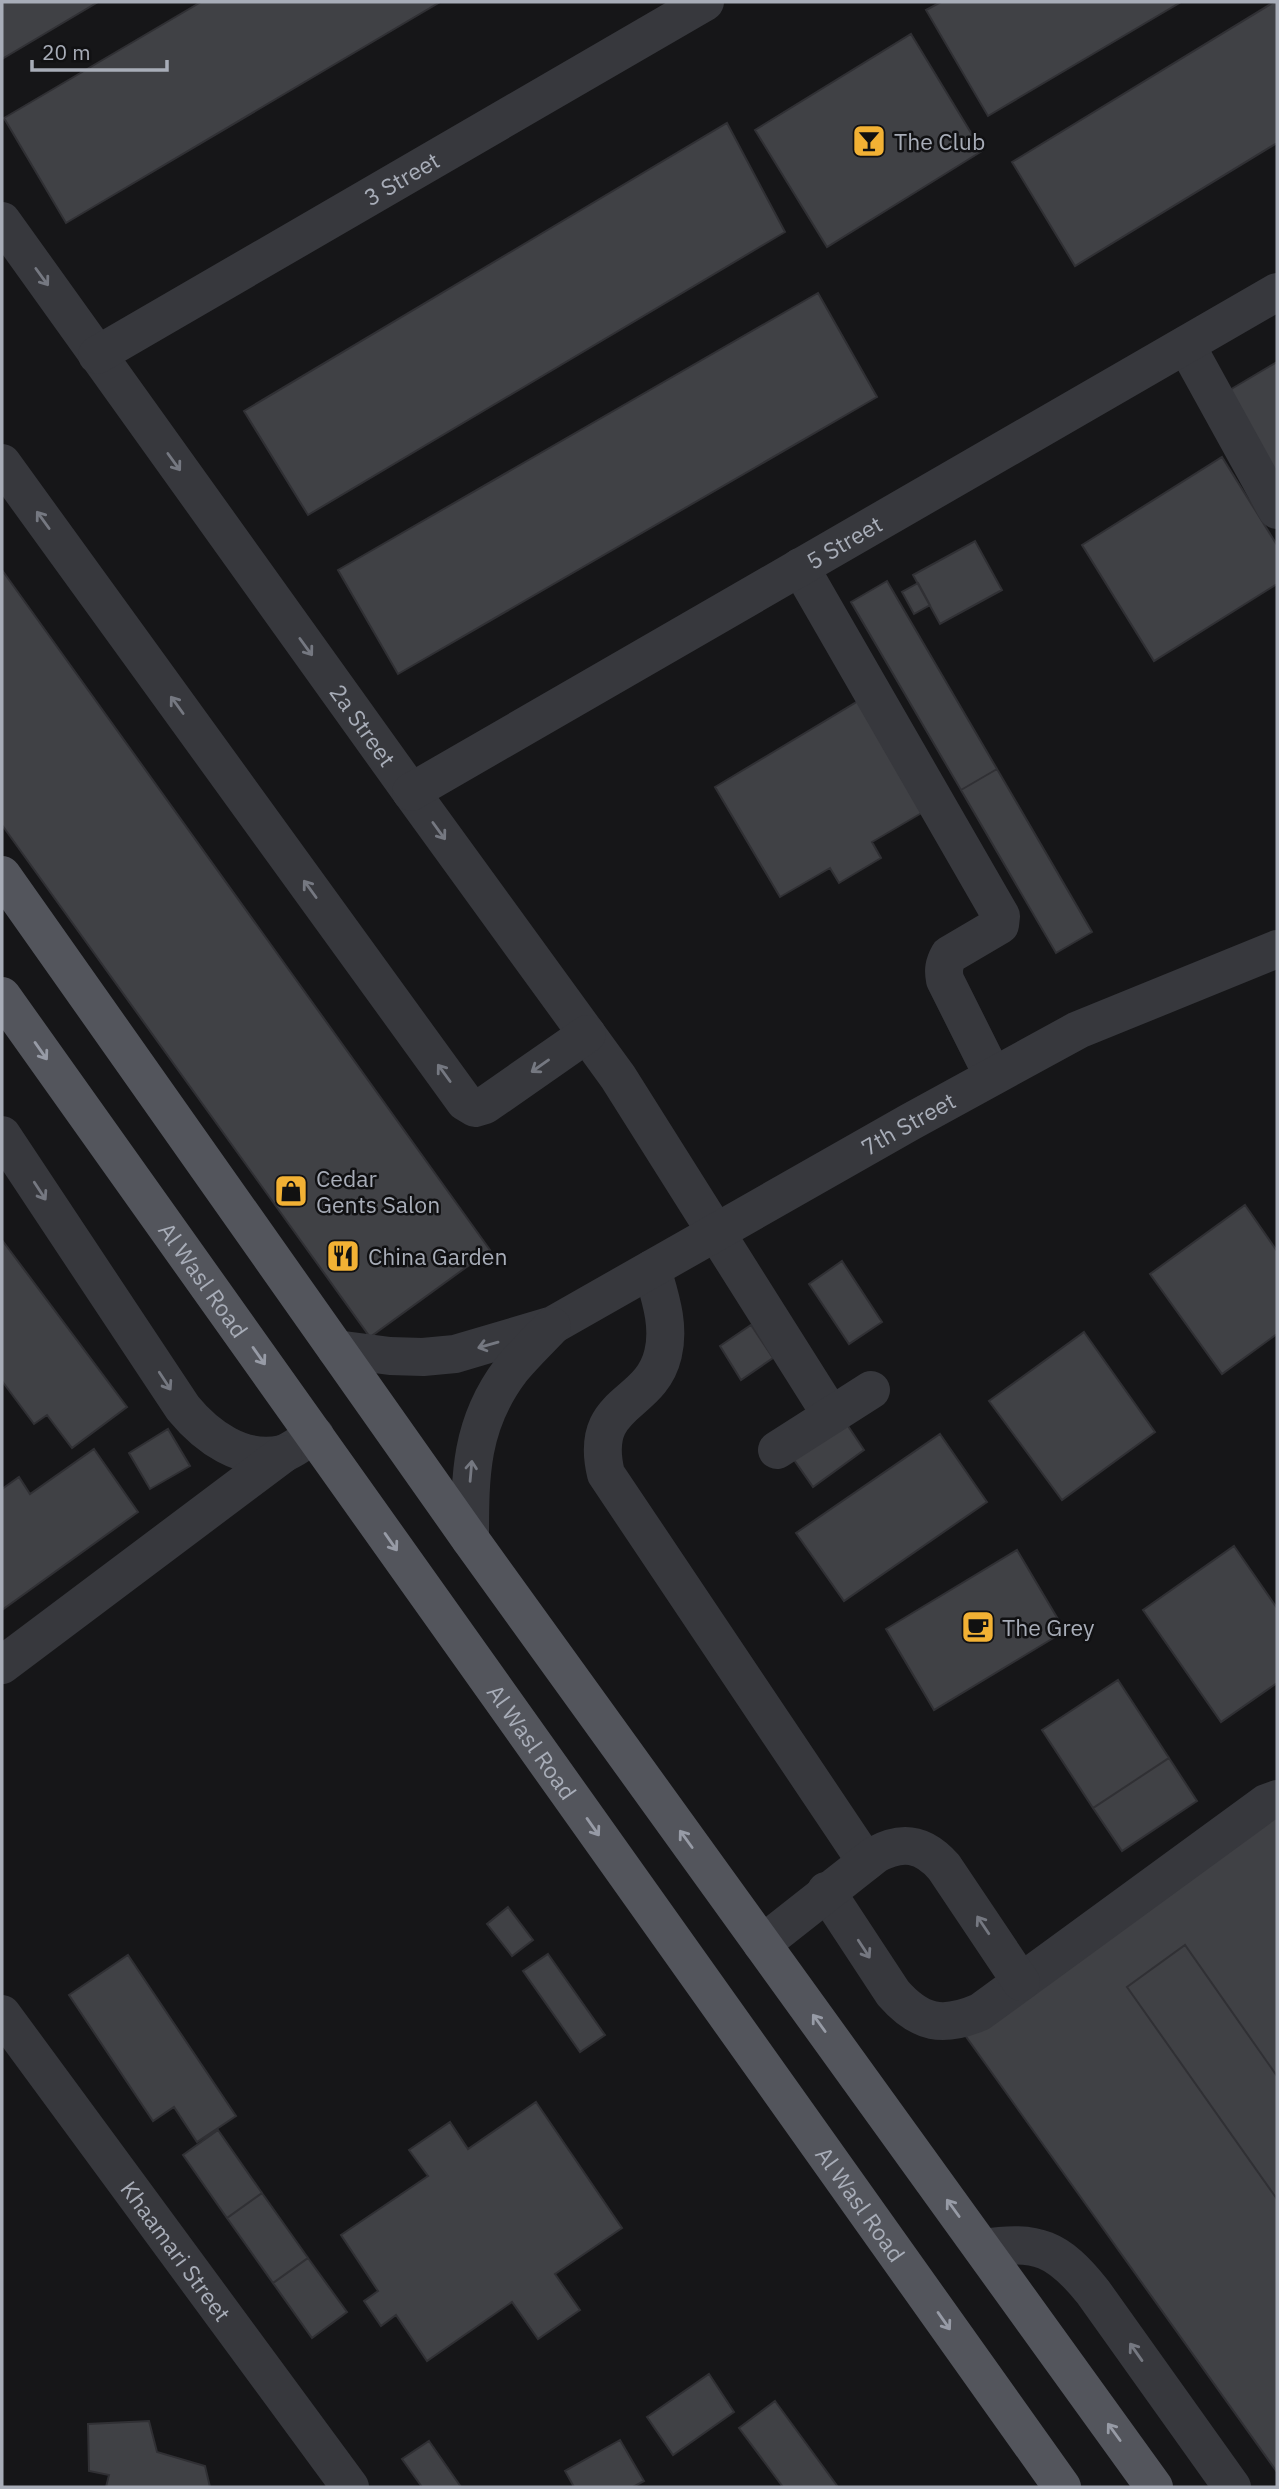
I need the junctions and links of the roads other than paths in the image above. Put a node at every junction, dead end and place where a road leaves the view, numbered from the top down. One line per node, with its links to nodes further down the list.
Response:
1 (705, 2): 5 (street, 3 Street)
2 (2, 221): 5 (street, 2a Street, one-way to 5)
3 (1277, 292): 4 (street, 5 Street)
4 (1186, 345): 7 (street); 8 (street, 5 Street)
5 (97, 355): 9 (street, 2a Street, one-way to 9)
6 (2, 463): 13 (street, one-way to 6)
7 (1277, 510)
8 (800, 567): 9 (street, 5 Street); 14 (street)
9 (411, 792): 13 (street, 2a Street, one-way to 13)
10 (2, 875): 19 (main road)
11 (1277, 949): 14 (street, 7th Street)
12 (2, 996): 22 (main road, Al Wasl Road, one-way to 22)
13 (587, 1034): 16 (street, 2a Street)
14 (993, 1076): 16 (street, 7th Street)
15 (2, 1135): 22 (street, one-way to 22)
16 (716, 1231): 17 (street, 7th Street); 21 (street, 2a Street)
17 (652, 1269): 18 (street, 7th Street); 27 (street)
18 (553, 1325): 19 (street, 7th Street, one-way to 19); 24 (street, 7th Street, one-way to 18)
19 (336, 1349): 24 (main road)
20 (871, 1390): 21 (street)
21 (831, 1415): 23 (street)
22 (299, 1444): 25 (street); 34 (main road, Al Wasl Road, one-way to 34)
23 (777, 1450)
24 (470, 1539): 29 (main road, one-way to 24)
25 (2, 1665)
26 (1277, 1799): 30 (street)
27 (866, 1862): 28 (street); 30 (street, one-way to 27)
28 (826, 1891): 29 (street); 30 (street, one-way to 30)
29 (762, 1944): 32 (main road, one-way to 29)
30 (1021, 1982)
31 (2, 2014): 33 (street, Khaamari Street)
32 (982, 2248): 35 (main road, one-way to 32); 36 (street, one-way to 32)
33 (350, 2487)
34 (1062, 2487)
35 (1154, 2487)
36 (1232, 2487)

